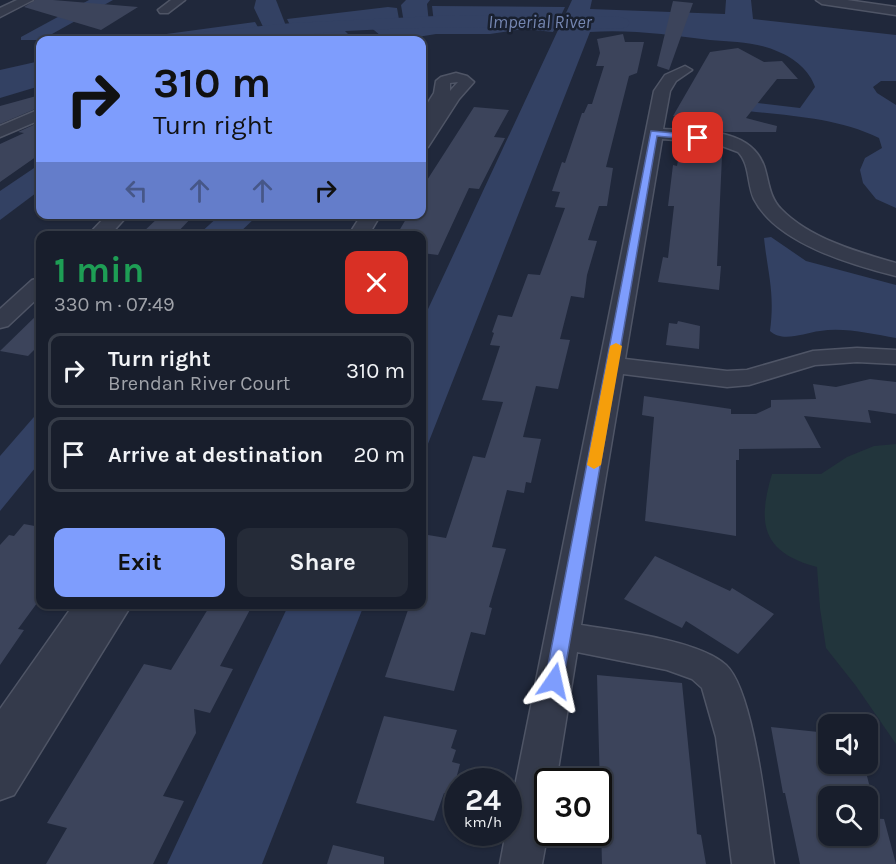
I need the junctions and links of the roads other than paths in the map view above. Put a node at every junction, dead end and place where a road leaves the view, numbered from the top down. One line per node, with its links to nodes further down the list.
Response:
1 (27, 0): 6 (street)
2 (179, 0): 4 (street)
3 (822, 0): 5 (street)
4 (164, 10)
5 (896, 10)
6 (0, 13)
7 (685, 70): 11 (street)
8 (36, 116): 10 (street)
9 (426, 117): 12 (street)
10 (0, 132)
11 (654, 133): 15 (street); 19 (street)
12 (426, 137)
13 (115, 219): 14 (street)
14 (102, 231)
15 (896, 270)
16 (36, 289): 17 (street)
17 (0, 321)
18 (896, 357): 19 (street)
19 (612, 365): 22 (street)
20 (90, 609): 23 (street)
21 (113, 609): 24 (street)
22 (563, 636): 25 (street); 26 (street)
23 (0, 740)
24 (0, 783)
25 (521, 864)
26 (753, 864)

